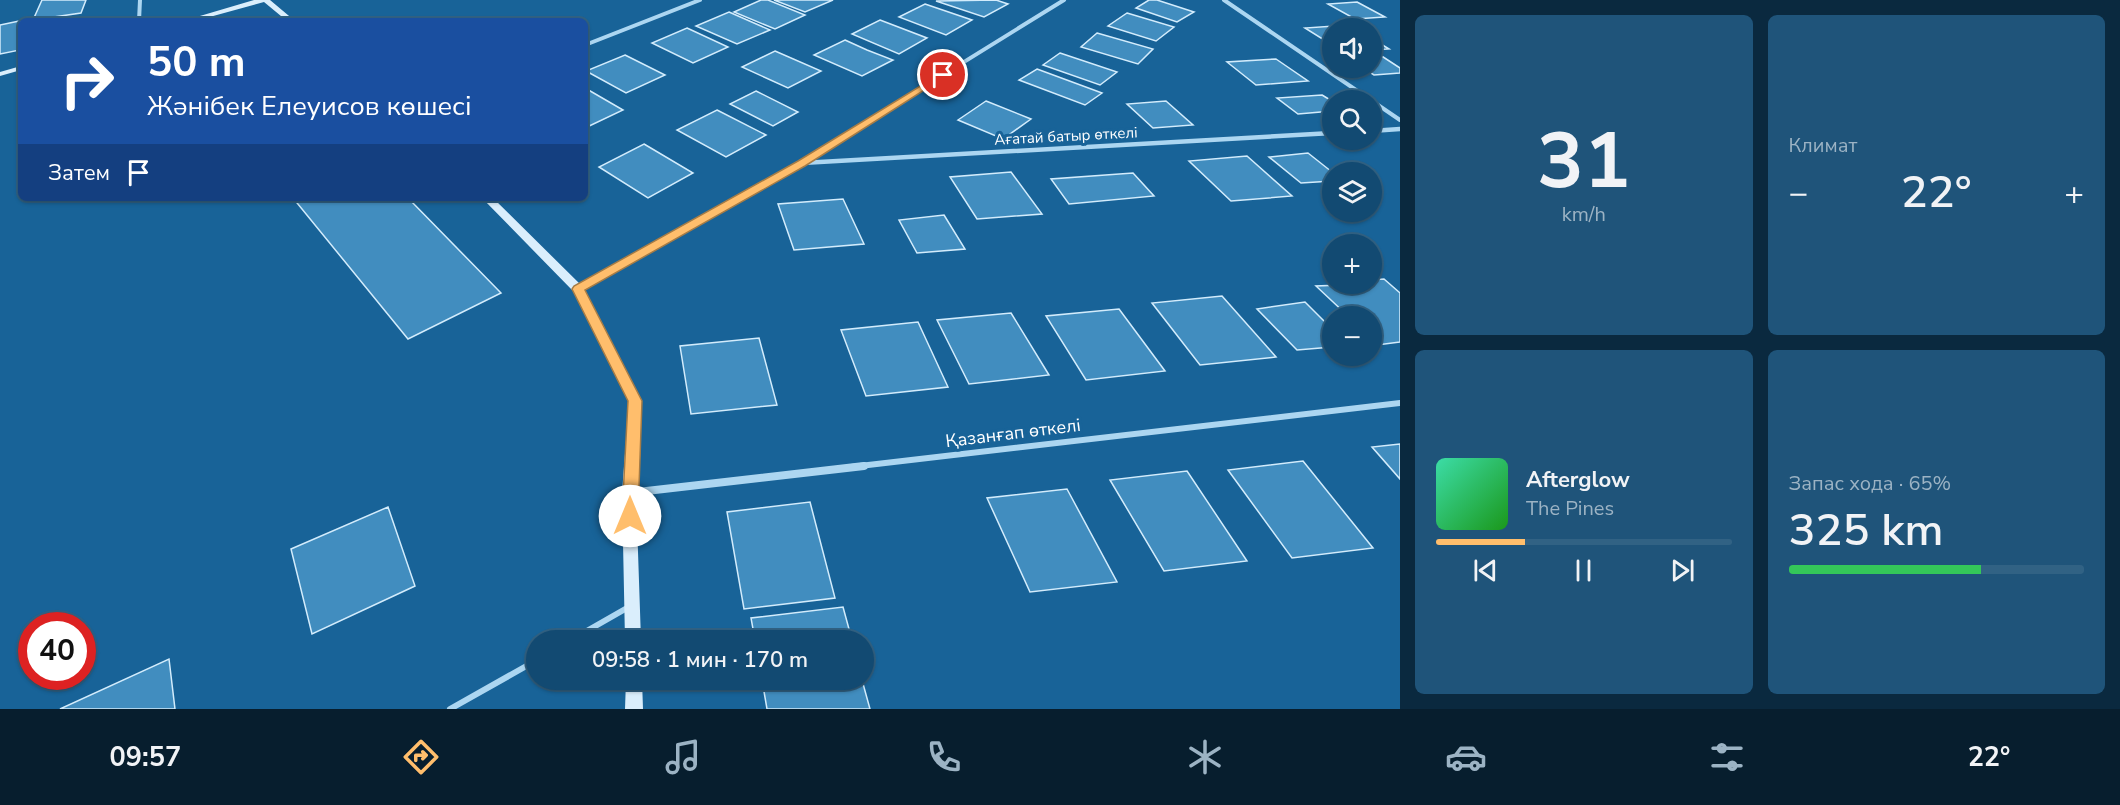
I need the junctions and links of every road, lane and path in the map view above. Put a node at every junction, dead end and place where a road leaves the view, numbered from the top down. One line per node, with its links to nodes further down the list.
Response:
1 (140, 0): 6 (street)
2 (264, 0): 7 (street); 8 (street)
3 (700, 0): 9 (street)
4 (1065, 0): 16 (street)
5 (1224, 0): 12 (street)
6 (139, 18)
7 (198, 18)
8 (287, 18)
9 (588, 44)
10 (18, 69): 11 (street)
11 (0, 74)
12 (1400, 120)
13 (1400, 129): 14 (street)
14 (1382, 130)
15 (1322, 134): 16 (street, Ағатай батыр өткелі)
16 (801, 164): 18 (street)
17 (490, 201): 18 (street)
18 (578, 289): 20 (street)
19 (1400, 403): 20 (street, Қазанғап өткелі)
20 (629, 493): 21 (street)
21 (632, 606): 22 (lane); 23 (street)
22 (589, 630)
23 (633, 630)
24 (526, 666): 26 (lane)
25 (634, 690): 27 (street)
26 (450, 709)
27 (634, 709)

